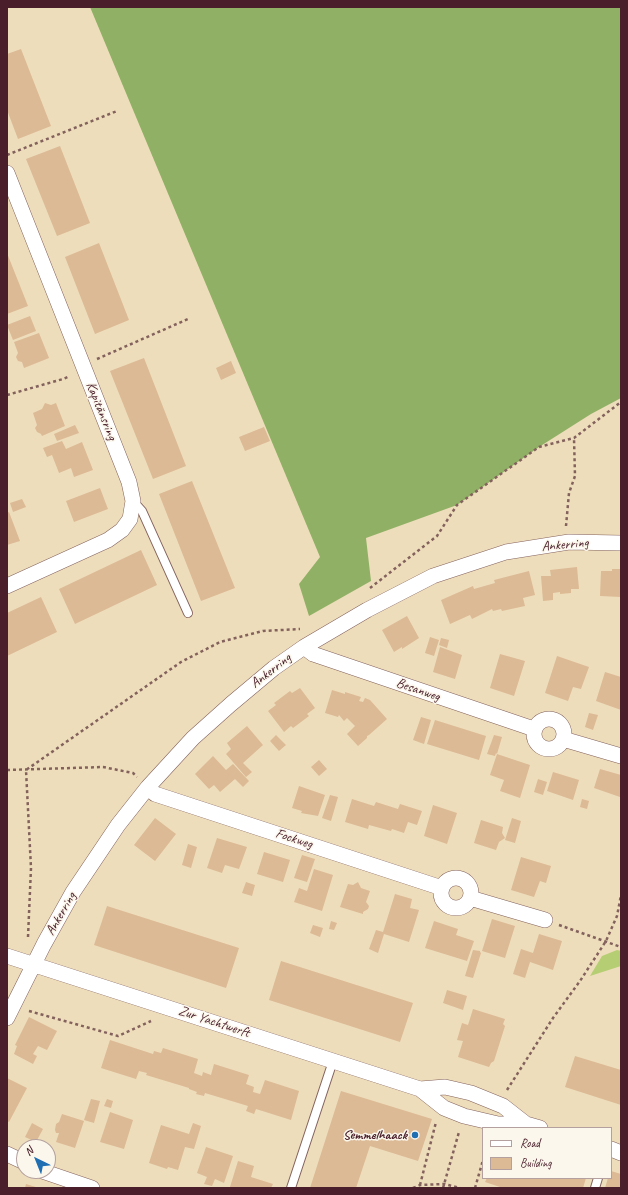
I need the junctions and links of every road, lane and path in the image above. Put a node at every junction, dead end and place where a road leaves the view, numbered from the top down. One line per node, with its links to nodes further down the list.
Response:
1 (117, 111): 2 (path)
2 (7, 155)
3 (7, 173): 5 (street, Kapitänsring)
4 (188, 319): 5 (path)
5 (84, 369): 6 (path); 9 (street, Kapitänsring)
6 (7, 394)
7 (621, 402): 8 (path)
8 (574, 438): 10 (path); 13 (path)
9 (133, 501): 12 (street, Kapitänsring); 14 (lane)
10 (565, 543): 11 (street, Ankerring); 16 (street, Ankerring)
11 (621, 543)
12 (7, 586)
13 (365, 592)
14 (188, 613)
15 (307, 629): 21 (path)
16 (304, 647): 17 (street, Besanweg); 22 (street, Ankerring)
17 (534, 729): 18 (street); 18 (street)
18 (563, 739): 19 (street)
19 (621, 756)
20 (7, 770): 21 (path)
21 (26, 770): 22 (path); 27 (path)
22 (148, 787): 23 (street, Fockweg); 31 (street, Ankerring)
23 (442, 888): 25 (street); 25 (street)
24 (621, 896): 28 (path)
25 (470, 898): 26 (street)
26 (545, 920): 28 (path)
27 (28, 939)
28 (606, 941): 29 (path); 37 (path)
29 (621, 947)
30 (7, 956): 31 (street, Zur Yachtwerft)
31 (34, 964): 33 (street, Ankerring); 35 (street, Zur Yachtwerft)
32 (29, 1010): 34 (path)
33 (7, 1018)
34 (151, 1021)
35 (333, 1061): 36 (street, Zur Yachtwerft); 47 (lane)
36 (420, 1089): 39 (street, Zur Yachtwerft); 39 (street, Zur Yachtwerft)
37 (504, 1094)
38 (438, 1115): 45 (path)
39 (526, 1124): 40 (street, Zur Yachtwerft)
40 (536, 1127)
41 (460, 1129): 44 (path)
42 (482, 1164): 51 (path)
43 (56, 1176): 46 (street)
44 (444, 1184): 45 (path); 49 (path); 50 (path)
45 (420, 1185): 48 (path)
46 (92, 1188)
47 (291, 1188)
48 (413, 1188)
49 (443, 1188)
50 (460, 1188)
51 (475, 1188)

